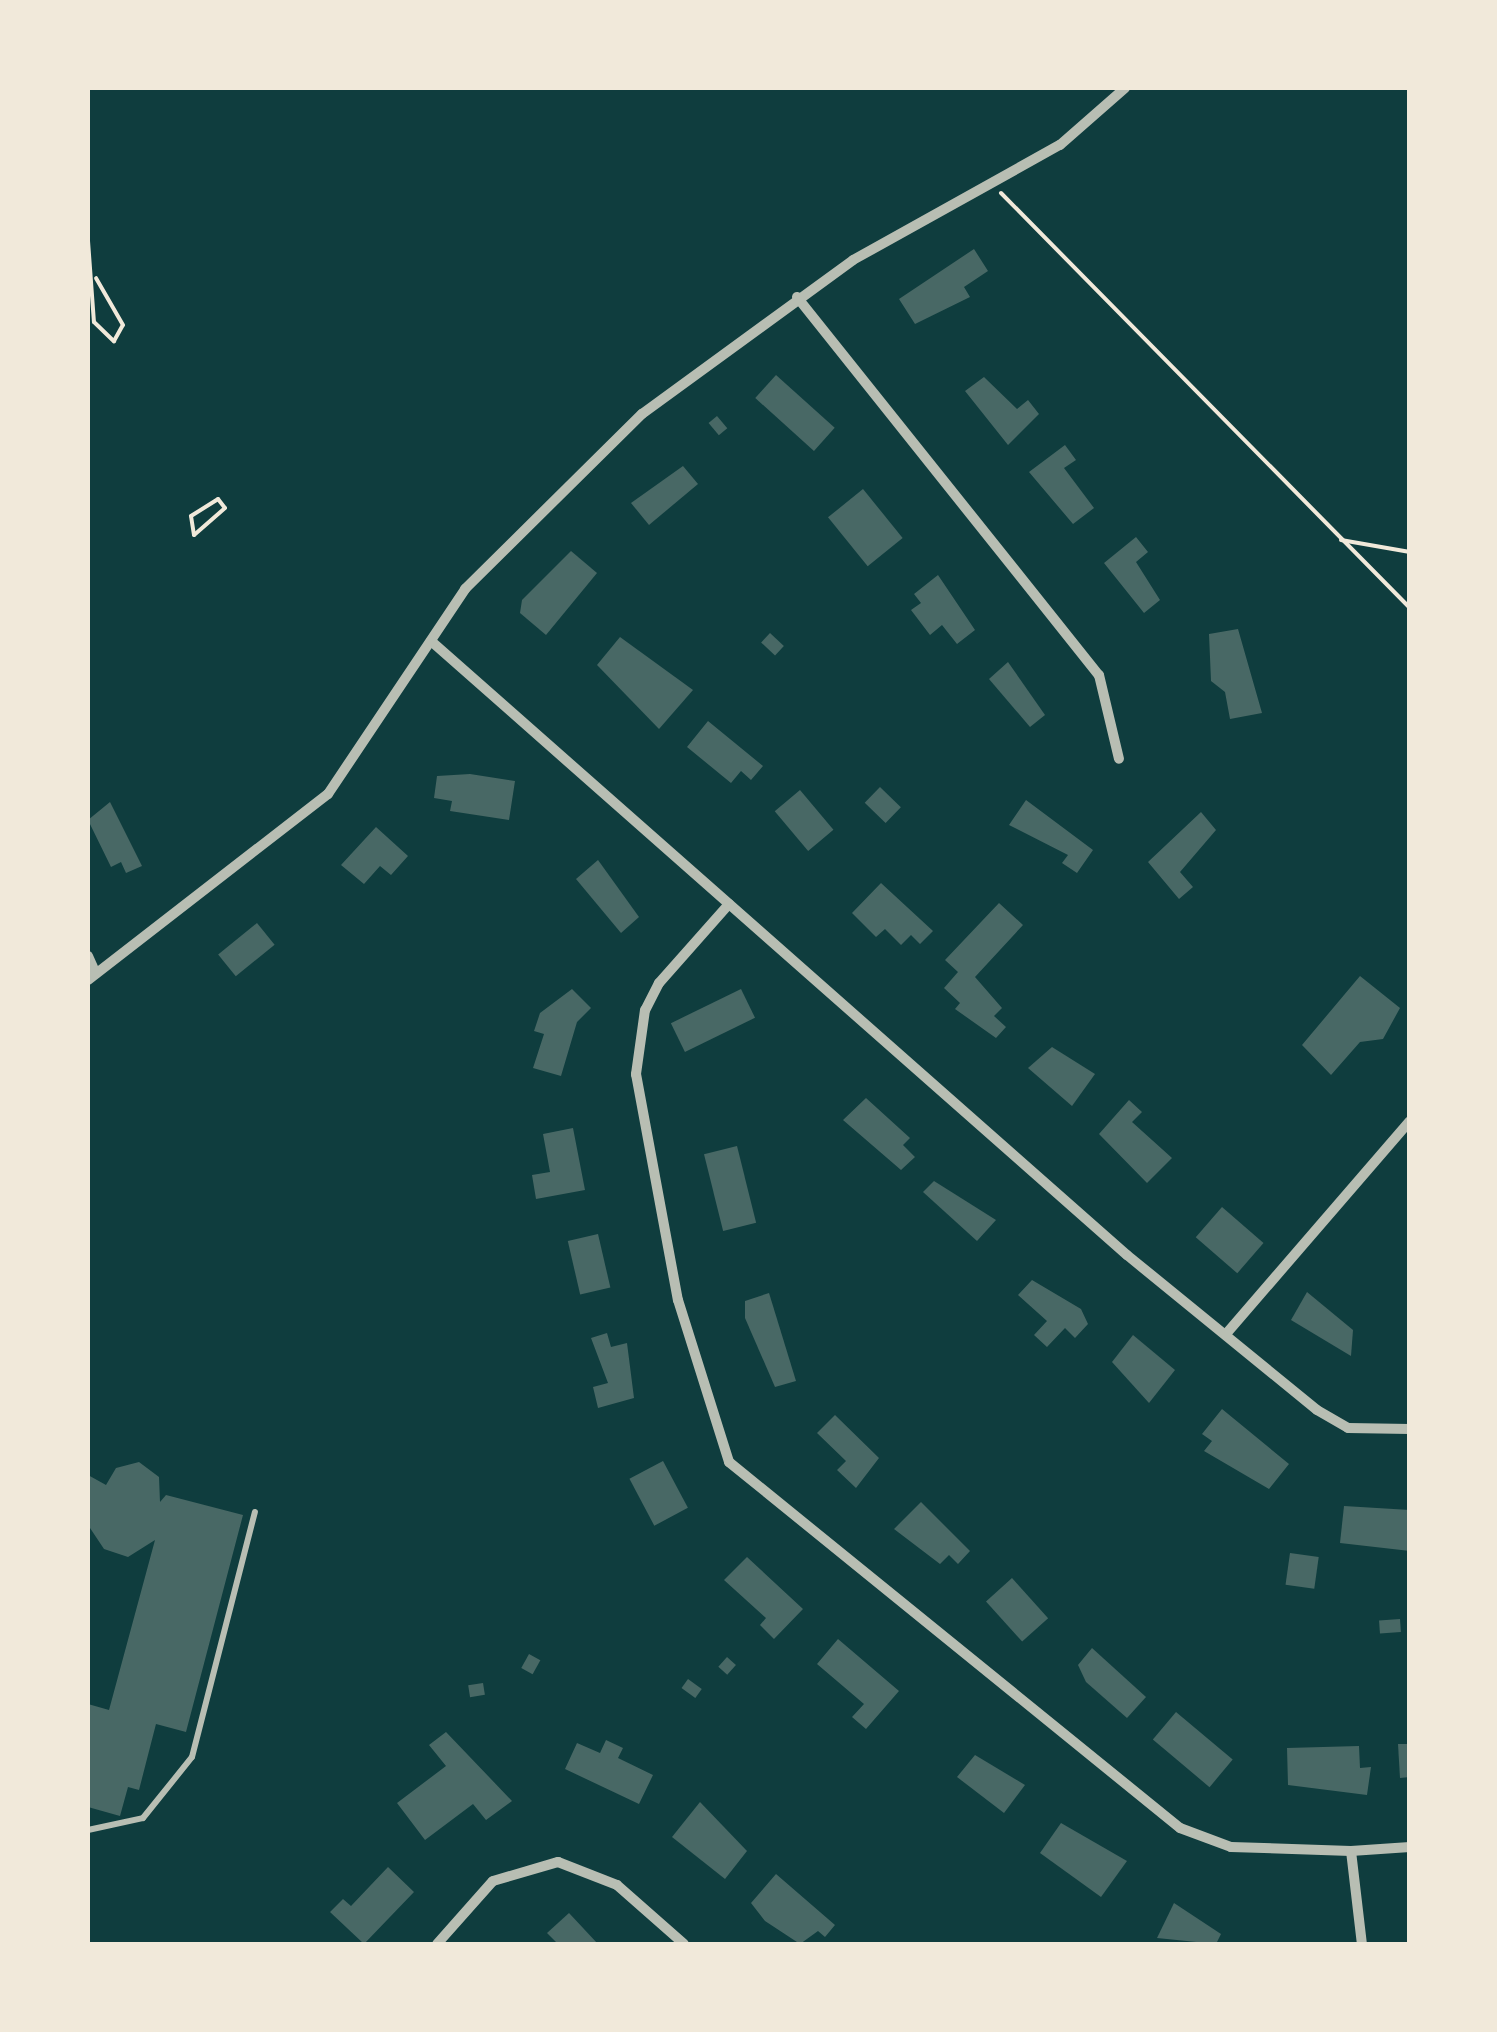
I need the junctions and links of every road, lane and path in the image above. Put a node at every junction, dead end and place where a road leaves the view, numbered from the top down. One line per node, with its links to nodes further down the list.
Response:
1 (1125, 88): 2 (street)
2 (992, 182): 5 (street); 7 (path)
3 (88, 242): 4 (path)
4 (96, 278): 4 (path)
5 (796, 297): 10 (street); 11 (street)
6 (218, 499): 6 (path)
7 (1341, 540): 8 (path); 9 (path)
8 (1410, 552)
9 (1410, 608)
10 (431, 641): 12 (street); 14 (street)
11 (1119, 759)
12 (729, 904): 16 (street); 21 (street)
13 (88, 956): 14 (street)
14 (91, 976)
15 (1410, 1121): 16 (street)
16 (1226, 1334): 17 (street)
17 (1410, 1429)
18 (255, 1512): 19 (lane)
19 (88, 1830)
20 (1410, 1847): 21 (street)
21 (1351, 1851): 24 (street)
22 (437, 1944): 23 (street)
23 (684, 1944)
24 (1362, 1944)

